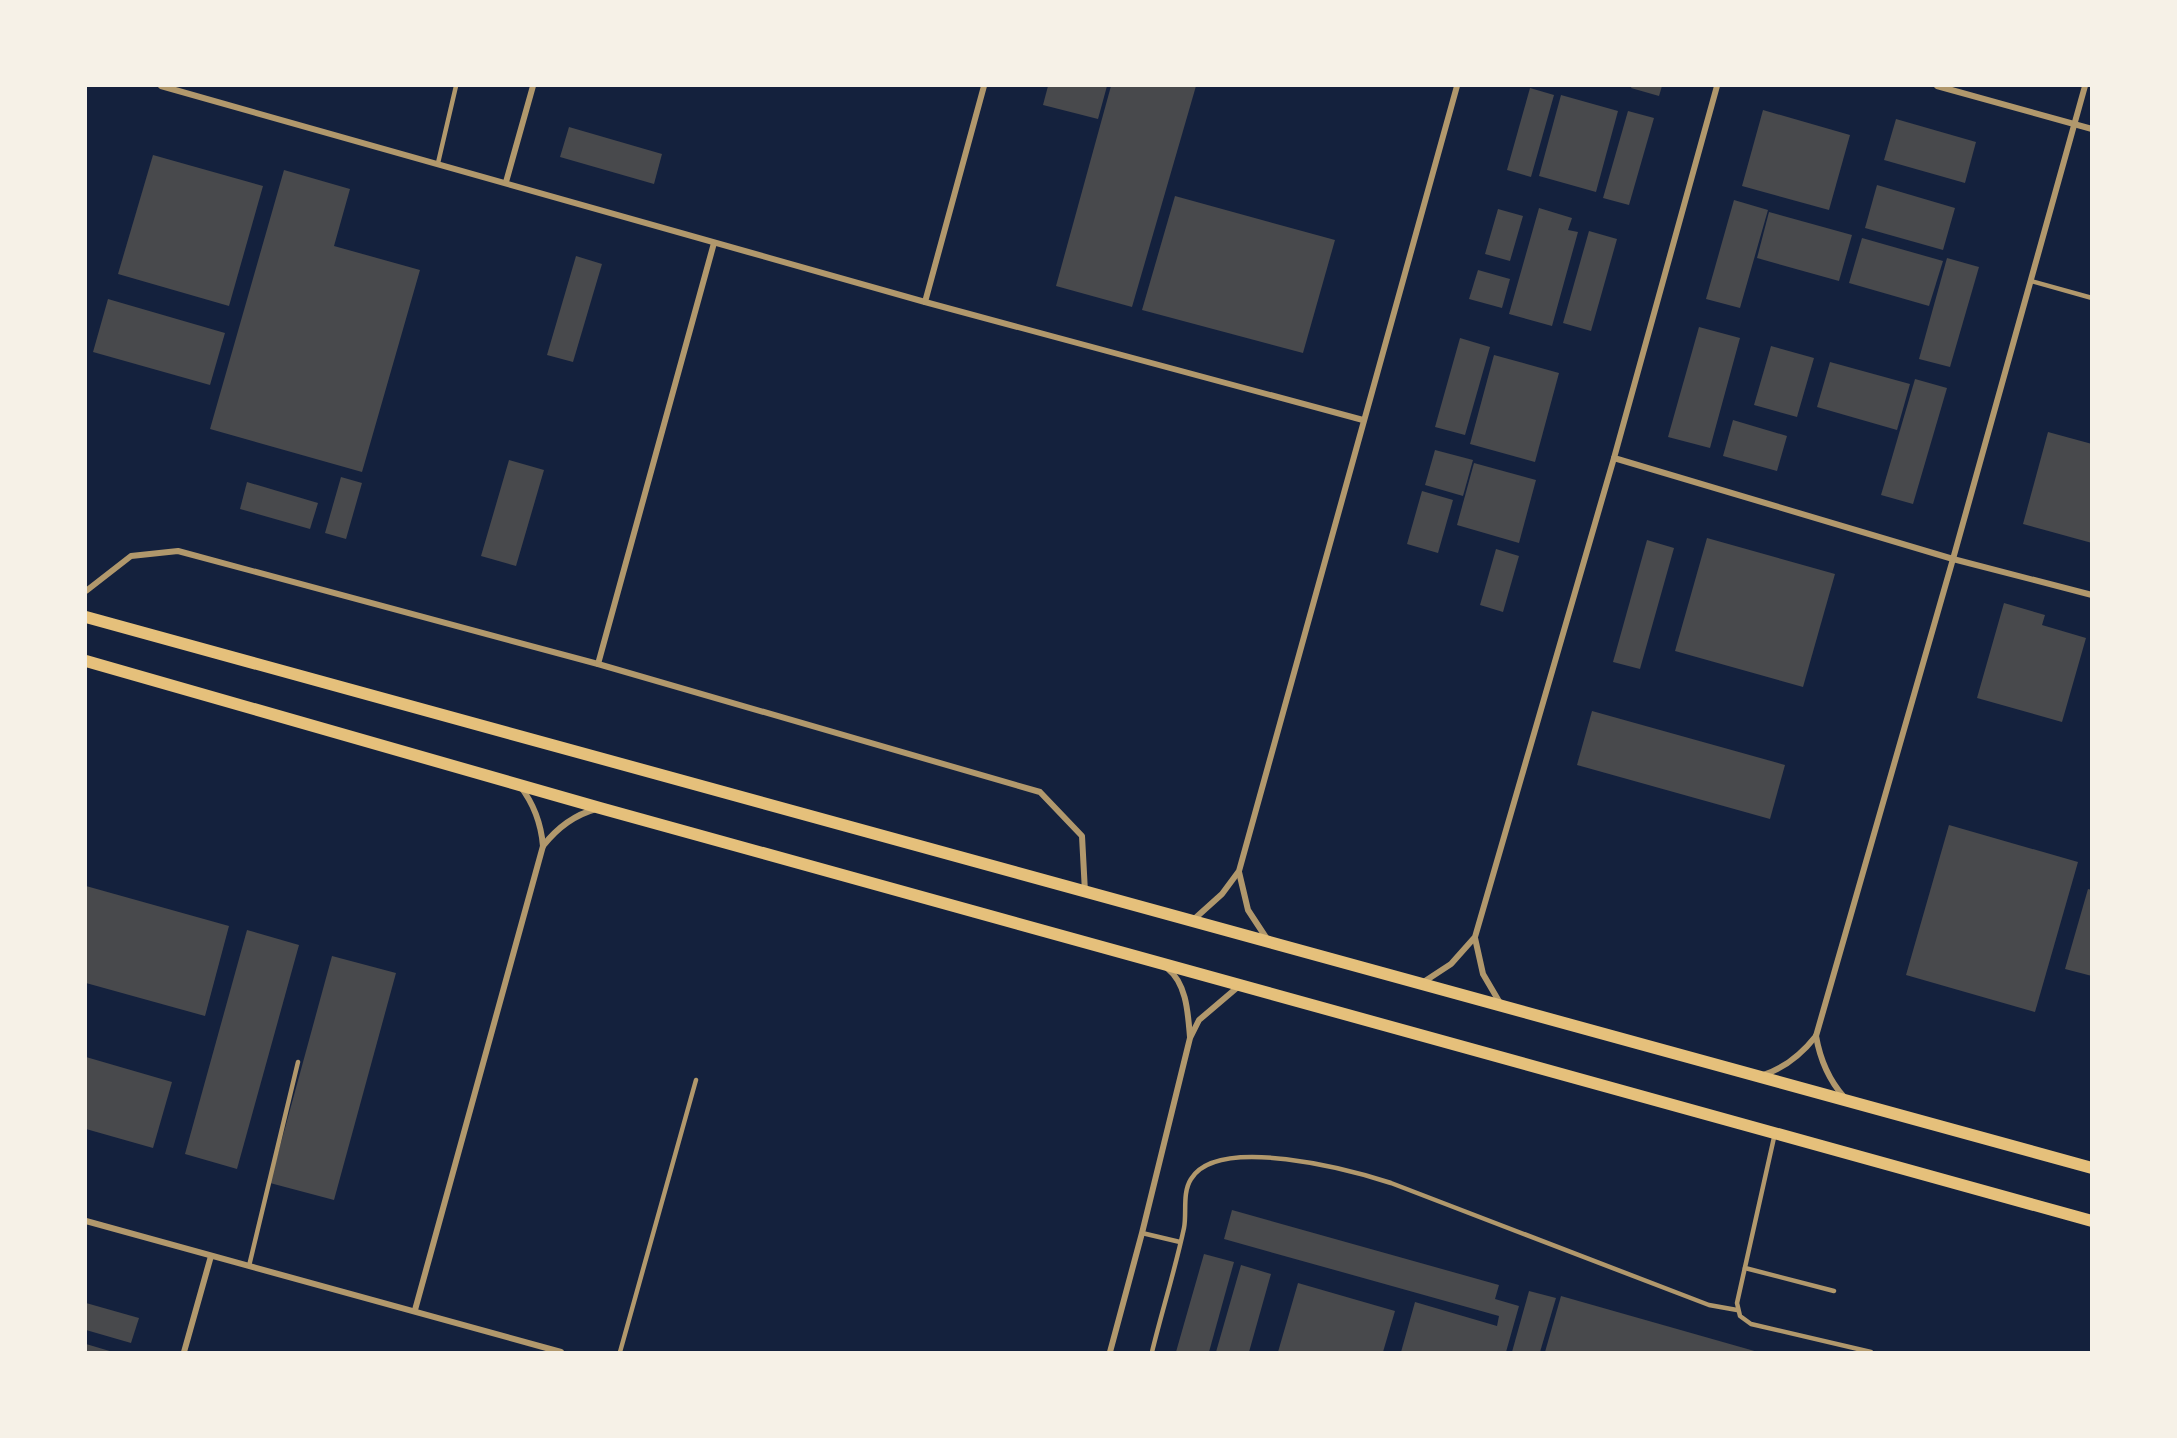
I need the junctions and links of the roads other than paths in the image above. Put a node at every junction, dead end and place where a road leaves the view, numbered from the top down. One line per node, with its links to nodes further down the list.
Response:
1 (161, 86): 11 (street)
2 (456, 86): 11 (lane)
3 (532, 86): 12 (street)
4 (984, 86): 16 (street)
5 (1457, 86): 17 (street)
6 (1718, 86): 18 (street)
7 (1937, 86): 9 (street)
8 (2085, 86): 9 (street)
9 (2074, 124): 10 (street); 14 (street)
10 (2091, 129)
11 (438, 163): 12 (street)
12 (506, 182): 13 (street)
13 (714, 243): 16 (street); 24 (street)
14 (2031, 281): 15 (lane); 19 (street)
15 (2091, 298)
16 (925, 302): 17 (street)
17 (1362, 420): 28 (street)
18 (1614, 458): 19 (street); 31 (street)
19 (1953, 559): 21 (street); 37 (street)
20 (86, 591): 24 (street)
21 (2091, 595)
22 (86, 617): 29 (main road)
23 (86, 662): 25 (main road)
24 (598, 664): 29 (street)
25 (518, 784): 26 (main road); 27 (street)
26 (600, 808): 27 (street); 33 (main road)
27 (543, 846): 54 (street)
28 (1239, 872): 30 (street); 32 (street)
29 (1085, 893): 30 (main road)
30 (1191, 921): 32 (main road)
31 (1475, 937): 34 (street); 36 (street)
32 (1270, 943): 34 (main road)
33 (1163, 965): 35 (main road); 38 (street)
34 (1421, 983): 36 (main road)
35 (1239, 986): 38 (street); 43 (main road)
36 (1502, 1005): 40 (main road)
37 (1816, 1036): 40 (street); 42 (street)
38 (1190, 1038): 47 (street)
39 (298, 1062): 50 (lane)
40 (1757, 1077): 42 (main road)
41 (696, 1080): 57 (lane)
42 (1848, 1101): 44 (main road)
43 (1775, 1133): 46 (main road); 51 (lane)
44 (2091, 1168)
45 (86, 1221): 49 (street)
46 (2091, 1221)
47 (1142, 1233): 48 (lane); 58 (street)
48 (1180, 1242): 53 (lane); 59 (lane)
49 (211, 1256): 50 (street); 55 (street)
50 (249, 1266): 54 (street)
51 (1745, 1268): 52 (lane); 53 (lane)
52 (1834, 1291)
53 (1737, 1310): 60 (lane)
54 (415, 1311): 56 (street)
55 (184, 1353)
56 (561, 1353)
57 (620, 1353)
58 (1110, 1353)
59 (1152, 1353)
60 (1871, 1353)

